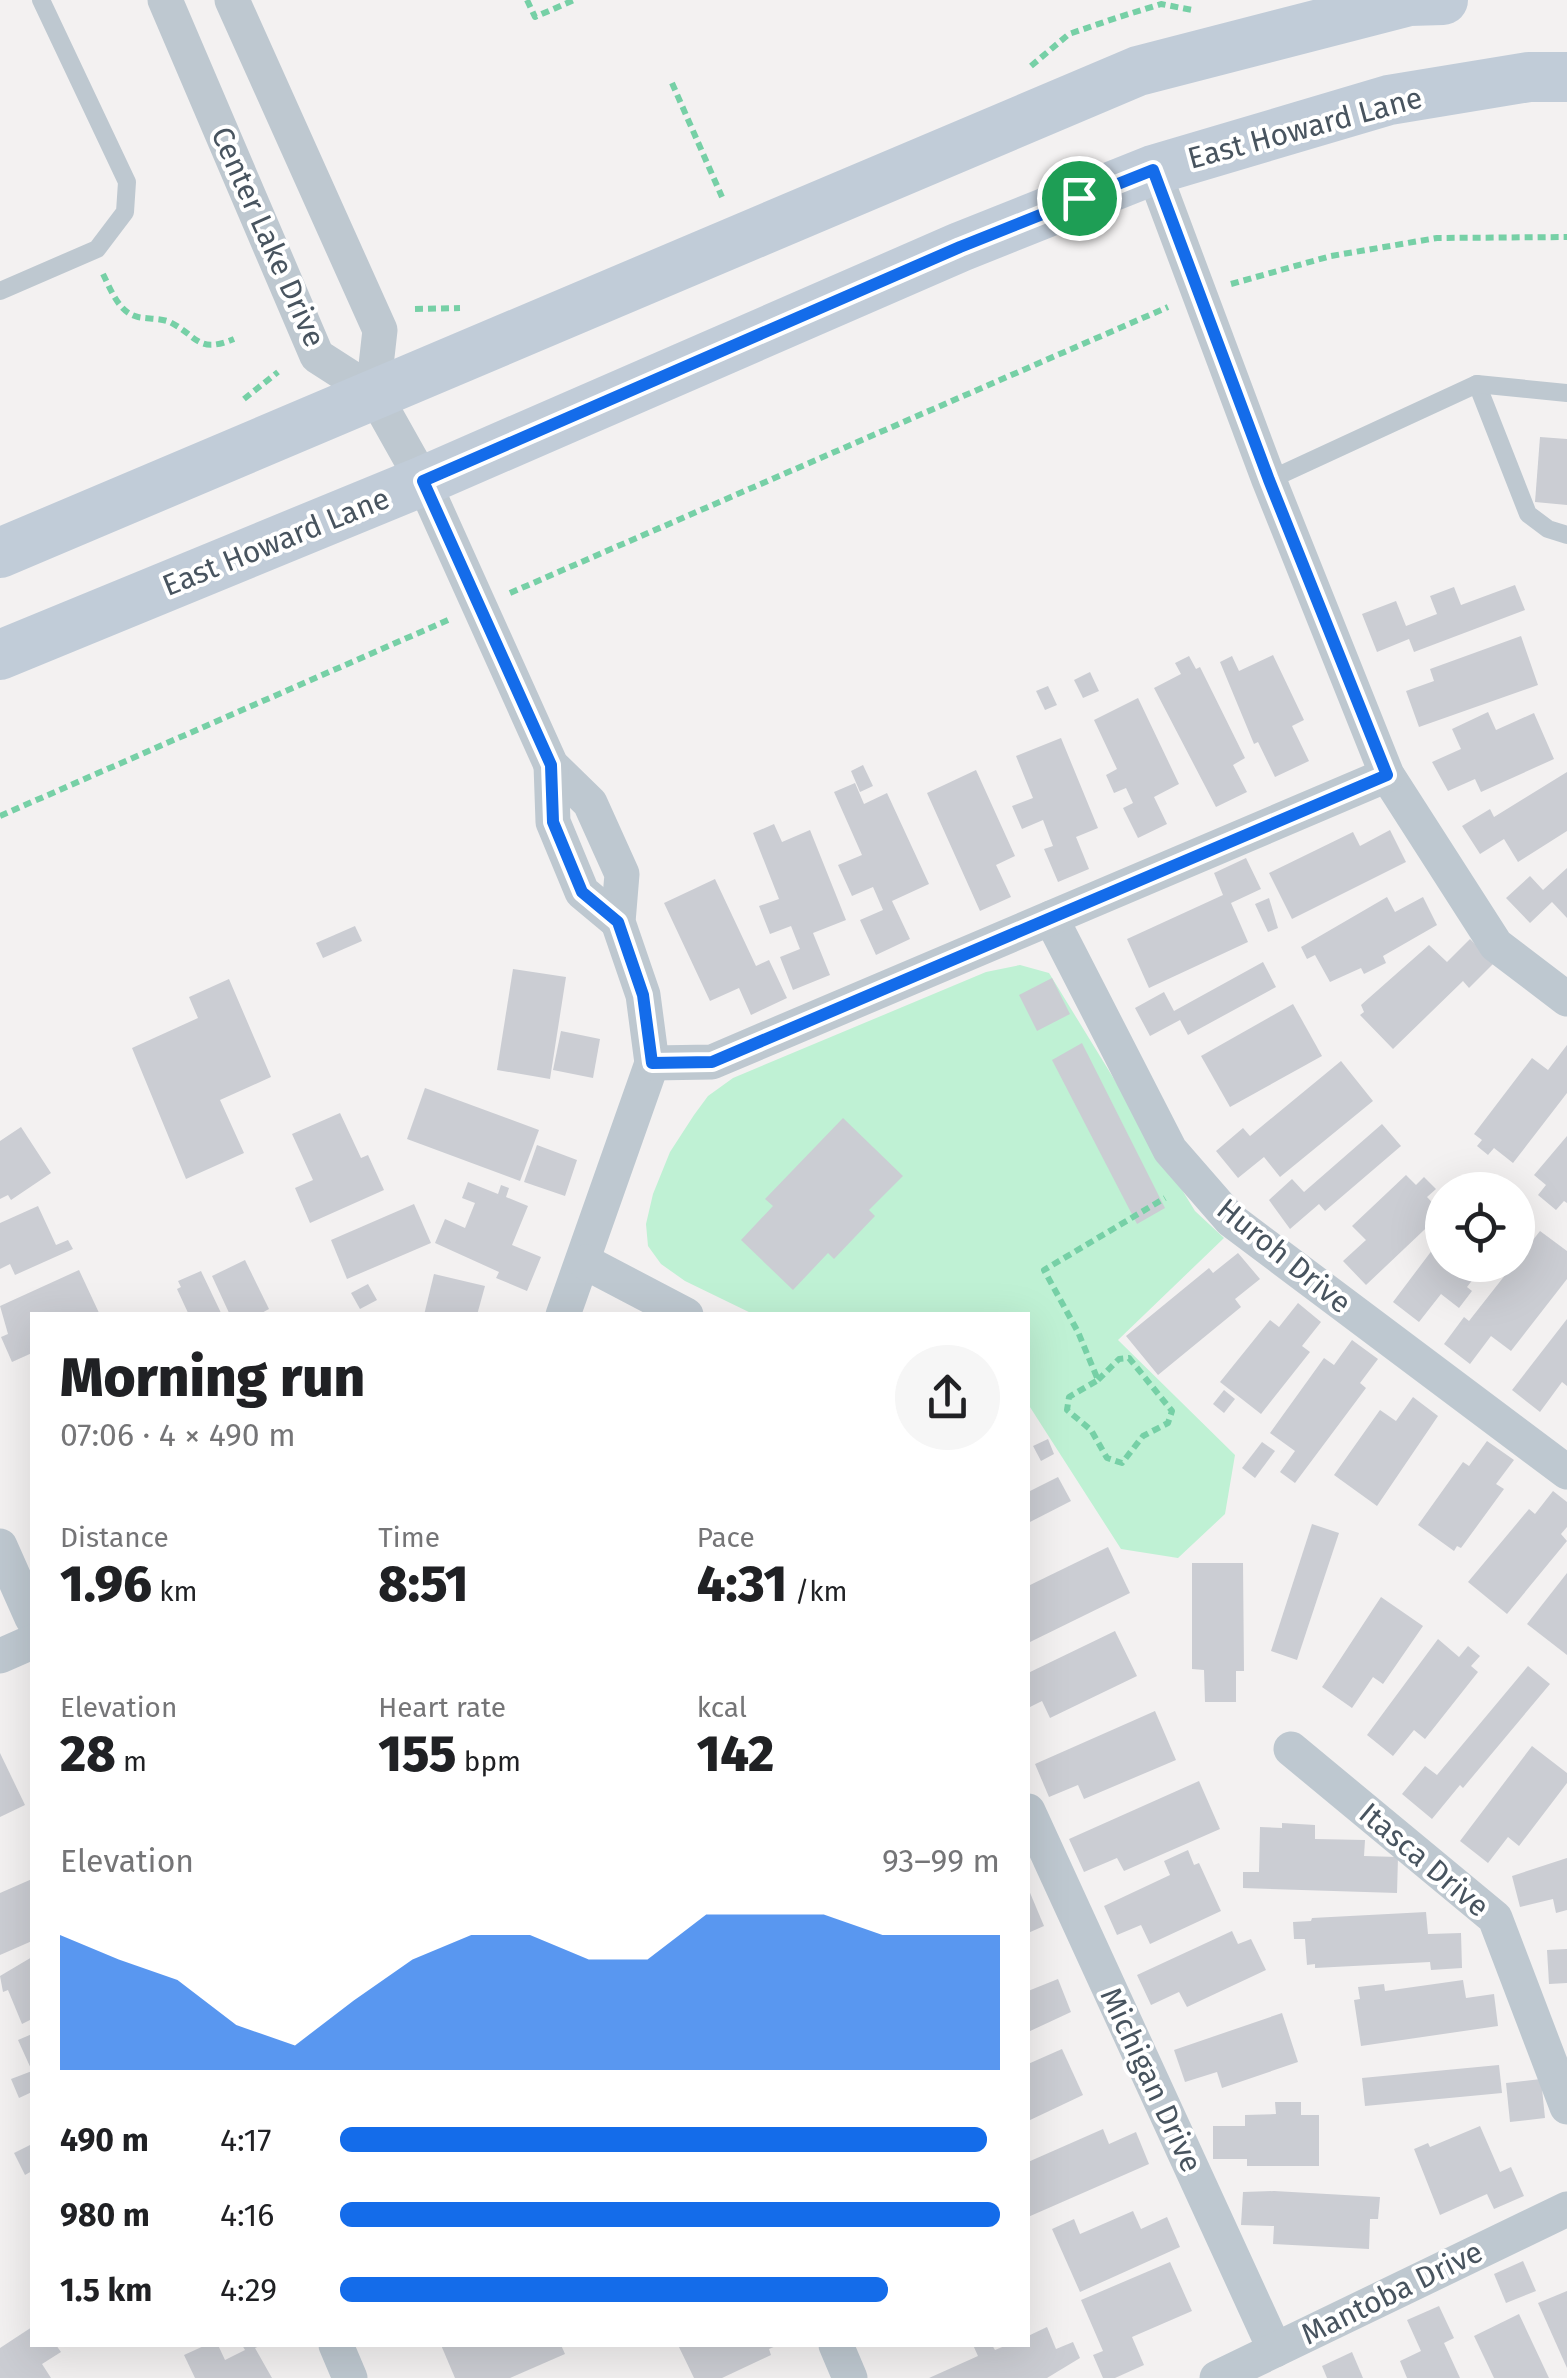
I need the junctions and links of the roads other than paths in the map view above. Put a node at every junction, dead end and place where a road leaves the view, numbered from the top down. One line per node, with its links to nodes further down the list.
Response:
1 (41, 0): 7 (lane)
2 (165, 0): 9 (street, Center Lake Drive)
3 (232, 0): 9 (street)
4 (1443, 0): 9 (main road)
5 (1567, 77): 6 (main road, East Howard Lane)
6 (1153, 170): 11 (street); 12 (main road, East Howard Lane)
7 (0, 290)
8 (1476, 384): 10 (lane); 11 (lane); 13 (lane)
9 (373, 392): 12 (street); 14 (main road)
10 (1567, 393)
11 (1269, 480): 17 (street)
12 (423, 481): 15 (main road, East Howard Lane); 16 (street)
13 (1567, 535)
14 (0, 553)
15 (0, 656)
16 (551, 765): 19 (street); 19 (street)
17 (1387, 775): 18 (street); 20 (street)
18 (1051, 918): 21 (street); 25 (street, Huroh Drive)
19 (618, 922): 21 (street)
20 (1567, 998)
21 (652, 1063): 22 (street)
22 (585, 1262): 23 (street); 24 (street)
23 (564, 1312)
24 (680, 1312)
25 (1567, 1472)
26 (0, 1546): 27 (street)
27 (30, 1614)
28 (30, 1643): 29 (street)
29 (0, 1656)
30 (1292, 1749): 32 (street, Itasca Drive)
31 (1030, 1814): 36 (street, Michigan Drive)
32 (1567, 2107)
33 (1567, 2209): 36 (street, Mantoba Drive)
34 (337, 2347): 37 (street)
35 (837, 2347): 38 (street)
36 (1275, 2350): 39 (street, Mantoba Drive)
37 (350, 2378)
38 (850, 2378)
39 (1217, 2378)

